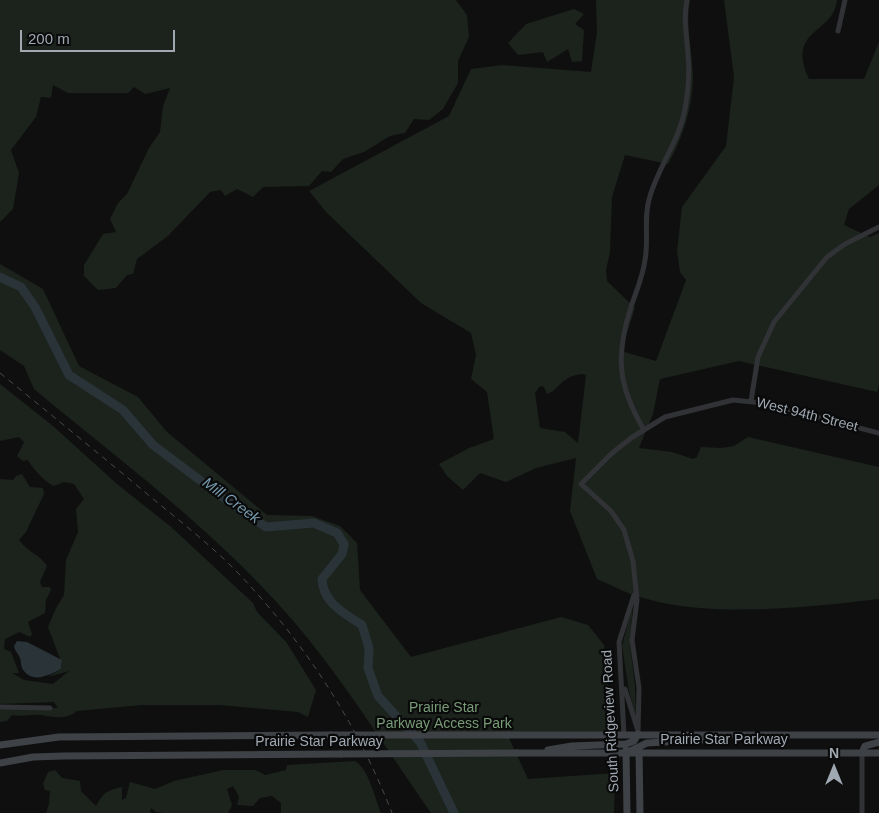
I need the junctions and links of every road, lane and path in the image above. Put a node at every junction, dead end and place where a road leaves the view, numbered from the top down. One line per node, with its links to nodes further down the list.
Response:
1 (687, 0): 6 (street)
2 (845, 0): 3 (street)
3 (838, 32)
4 (879, 227): 5 (street)
5 (751, 401): 6 (street, West 94th Street); 7 (street, West 94th Street)
6 (644, 430): 8 (street, West 94th Street)
7 (879, 433)
8 (636, 587): 9 (street, South Ridgeview Road); 13 (street, South Ridgeview Road)
9 (623, 683): 12 (street, South Ridgeview Road); 13 (street)
10 (0, 707): 11 (street)
11 (50, 708)
12 (624, 734): 13 (main road, Prairie Star Parkway); 17 (main road, South Ridgeview Road); 18 (main road, Prairie Star Parkway, bridge)
13 (638, 734): 15 (main road, Prairie Star Parkway); 17 (main road); 19 (main road, South Ridgeview Road)
14 (879, 734): 15 (main road, Prairie Star Parkway)
15 (725, 735): 19 (main road)
16 (879, 742): 22 (main road)
17 (626, 744): 20 (main road); 21 (main road, South Ridgeview Road)
18 (0, 745)
19 (641, 747): 21 (main road, Prairie Star Parkway); 22 (main road, Prairie Star Parkway); 26 (main road, South Ridgeview Road)
20 (537, 753): 21 (main road, Prairie Star Parkway); 24 (main road, Prairie Star Parkway, bridge)
21 (626, 753): 25 (main road, South Ridgeview Road)
22 (862, 753): 23 (main road, Prairie Star Parkway); 27 (street)
23 (879, 753)
24 (0, 763)
25 (627, 813)
26 (640, 813)
27 (862, 813)

